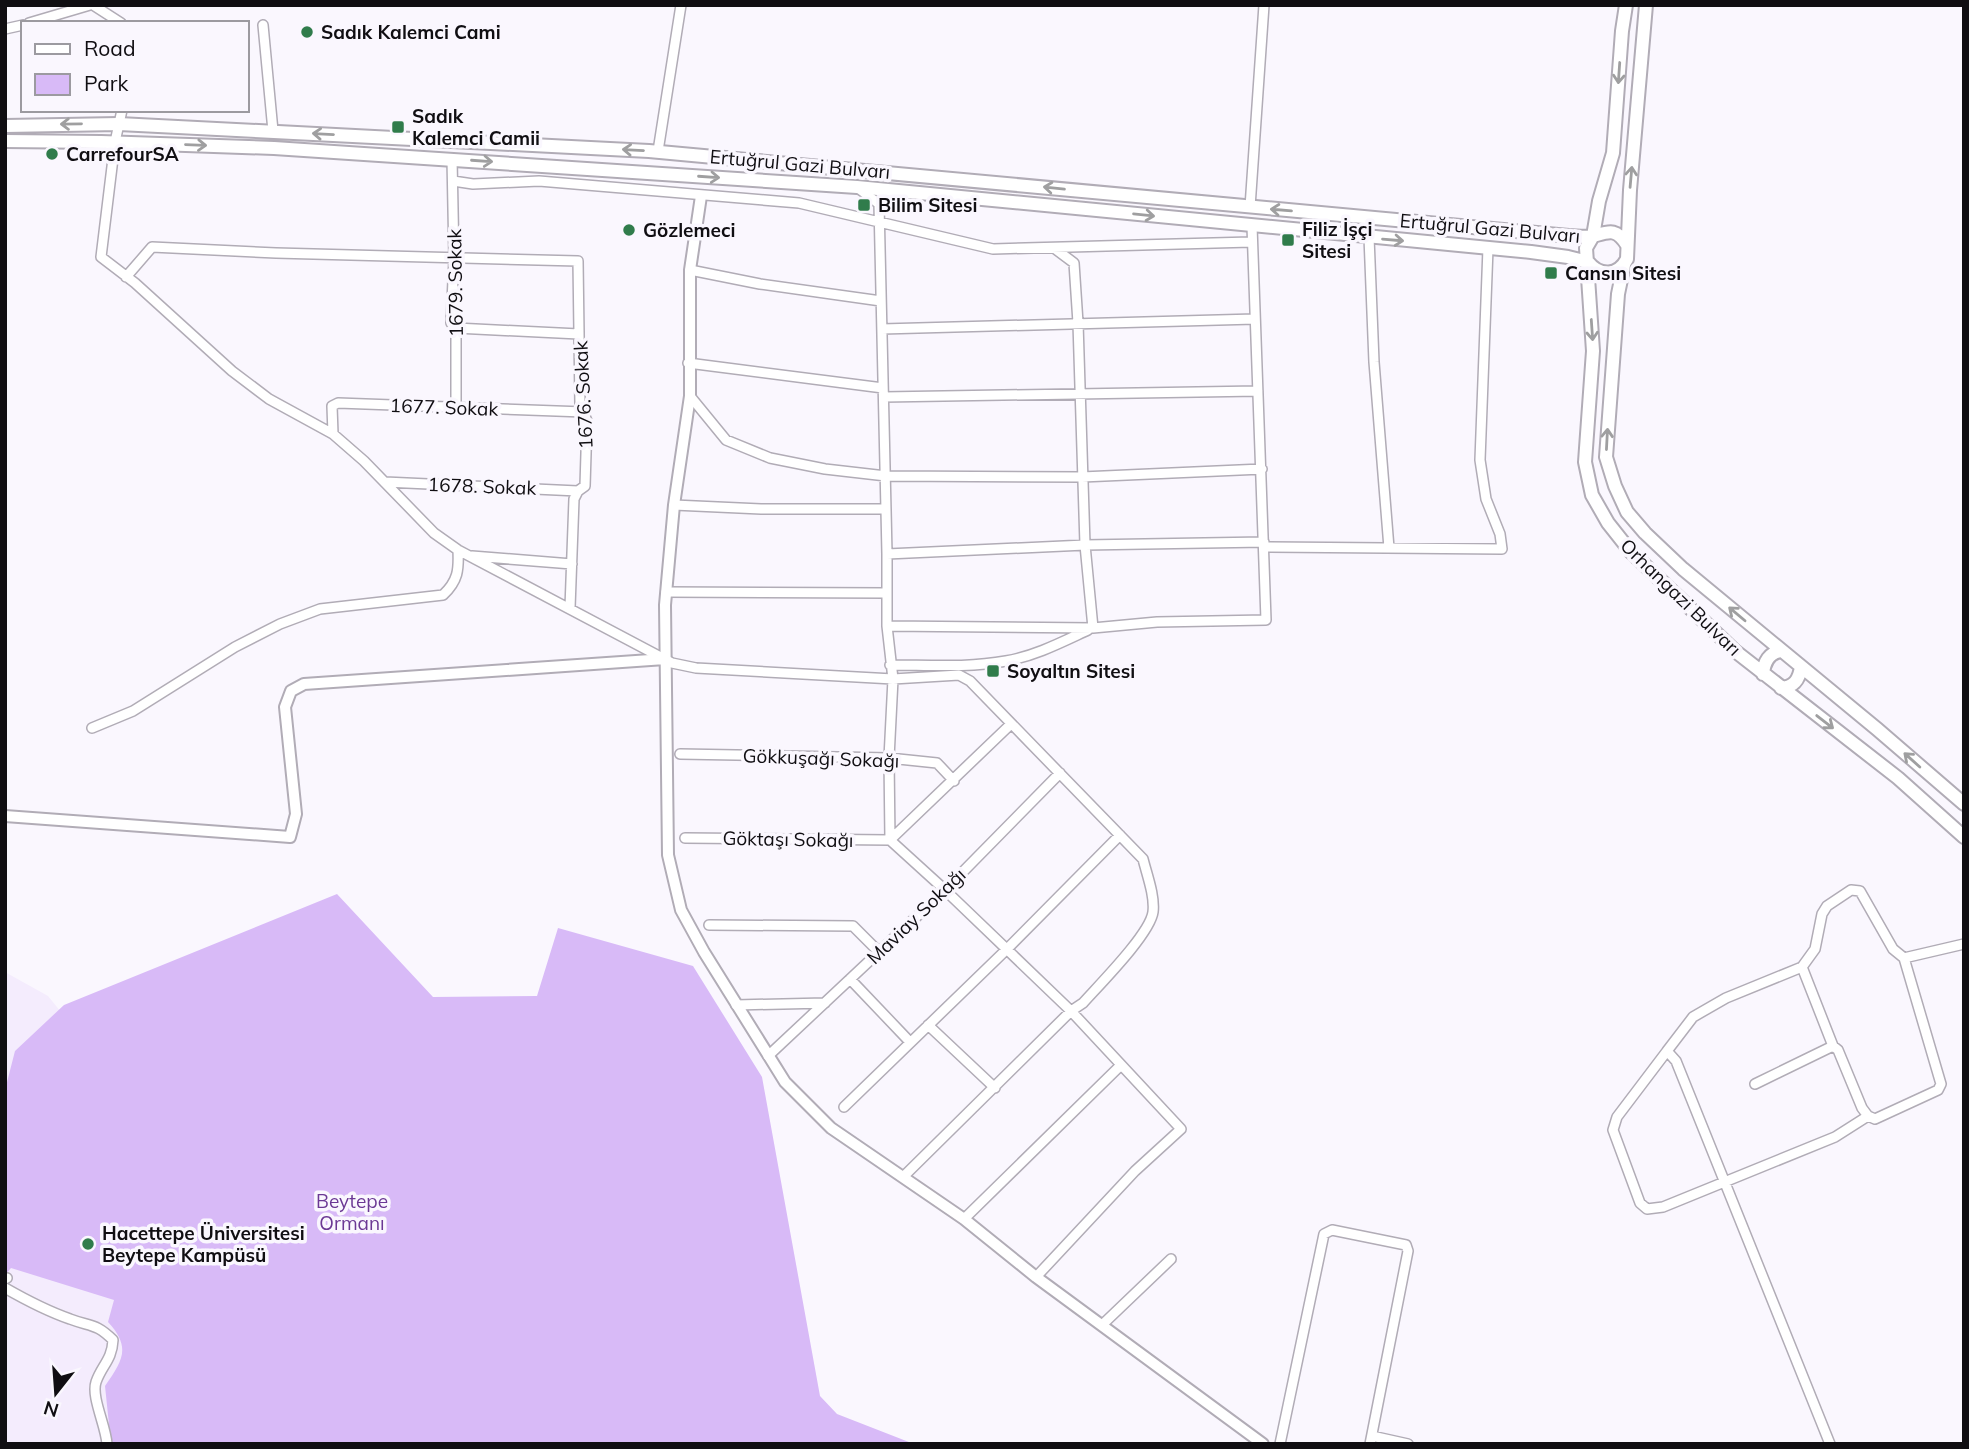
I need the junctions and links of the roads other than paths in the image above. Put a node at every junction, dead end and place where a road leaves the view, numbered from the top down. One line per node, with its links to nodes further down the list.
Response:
1 (91, 5): 6 (street); 7 (street)
2 (681, 5): 15 (street)
3 (1264, 5): 22 (street)
4 (1626, 5): 25 (main road, Orhangazi Bulvarı, one-way to 25)
5 (1646, 5): 28 (main road, Orhangazi Bulvarı, one-way to 5)
6 (36, 21)
7 (118, 21)
8 (263, 25): 12 (street)
9 (121, 112): 10 (street)
10 (118, 124): 11 (main road, Ertuğrul Gazi Bulvarı, one-way to 11); 12 (main road, Ertuğrul Gazi Bulvarı); 14 (street)
11 (5, 125)
12 (273, 131): 15 (main road, Ertuğrul Gazi Bulvarı, one-way to 12)
13 (5, 141): 14 (main road, Ertuğrul Gazi Bulvarı)
14 (115, 142): 16 (main road, Ertuğrul Gazi Bulvarı, one-way to 16); 35 (street)
15 (658, 151): 22 (main road, Ertuğrul Gazi Bulvarı, one-way to 15)
16 (452, 159): 17 (street, 1679. Sokak); 18 (main road, Ertuğrul Gazi Bulvarı, one-way to 18)
17 (453, 181): 20 (street); 31 (street, 1679. Sokak)
18 (857, 187): 19 (main road, Ertuğrul Gazi Bulvarı); 21 (street)
19 (898, 191): 21 (street); 24 (main road, Ertuğrul Gazi Bulvarı, one-way to 24)
20 (701, 195): 23 (street); 34 (street)
21 (878, 204): 23 (street)
22 (1250, 207): 25 (main road, Ertuğrul Gazi Bulvarı, one-way to 22)
23 (877, 223): 29 (street); 36 (street)
24 (1252, 226): 26 (main road, Ertuğrul Gazi Bulvarı); 27 (street)
25 (1593, 236): 28 (main road); 32 (main road, Orhangazi Bulvarı)
26 (1369, 237): 30 (main road, Ertuğrul Gazi Bulvarı, one-way to 30); 59 (street)
27 (1251, 242): 29 (street); 37 (street)
28 (1626, 245): 33 (main road, Orhangazi Bulvarı)
29 (1054, 248): 38 (street)
30 (1488, 248): 32 (main road, Ertuğrul Gazi Bulvarı); 59 (street)
31 (454, 259): 35 (street); 39 (street, 1679. Sokak); 41 (street, 1676. Sokak)
32 (1588, 262): 33 (main road); 73 (main road, Orhangazi Bulvarı, one-way to 73)
33 (1624, 265): 69 (main road, Orhangazi Bulvarı, one-way to 33)
34 (690, 270): 36 (street); 42 (street)
35 (126, 277): 49 (street)
36 (881, 302): 40 (street)
37 (1255, 319): 38 (street); 43 (street)
38 (1078, 323): 40 (street); 45 (street)
39 (456, 328): 41 (street); 47 (street, 1679. Sokak)
40 (882, 329): 44 (street)
41 (579, 334): 48 (street, 1676. Sokak)
42 (688, 363): 44 (street); 46 (street)
43 (1258, 391): 45 (street); 50 (street)
44 (883, 392): 45 (street); 51 (street)
45 (1080, 393): 52 (street)
46 (690, 396): 51 (street); 55 (street)
47 (456, 407): 48 (street, 1677. Sokak); 49 (street, 1677. Sokak)
48 (584, 412): 54 (street, 1676. Sokak)
49 (333, 434): 53 (street)
50 (1262, 469): 52 (street); 58 (street)
51 (886, 476): 52 (street); 56 (street)
52 (1082, 477): 57 (street)
53 (385, 482): 54 (street, 1678. Sokak); 60 (street)
54 (578, 491): 63 (street, 1676. Sokak)
55 (674, 505): 56 (street); 64 (street)
56 (887, 509): 61 (street)
57 (1085, 545): 58 (street); 61 (street); 68 (street)
58 (1264, 545): 59 (street); 68 (street)
59 (1389, 548)
60 (457, 550): 62 (street); 77 (street)
61 (887, 554): 65 (street)
62 (467, 555): 63 (street); 66 (street)
63 (572, 564): 66 (street, 1676. Sokak)
64 (666, 592): 65 (street); 70 (street)
65 (887, 593): 67 (street)
66 (570, 608): 70 (street)
67 (887, 626): 68 (street); 71 (street)
68 (1093, 628): 71 (street)
69 (1782, 651): 72 (main road, Orhangazi Bulvarı); 73 (main road)
70 (665, 659): 74 (street); 83 (street); 97 (street)
71 (890, 665): 74 (street)
72 (1801, 667): 75 (main road); 82 (main road, Orhangazi Bulvarı, one-way to 72)
73 (1763, 674): 75 (main road, Orhangazi Bulvarı)
74 (893, 679): 76 (street); 79 (street)
75 (1781, 688): 85 (main road, Orhangazi Bulvarı, one-way to 85)
76 (1011, 724): 80 (street); 81 (street)
77 (92, 728)
78 (680, 754): 79 (street, Gökkuşağı Sokağı)
79 (889, 758): 81 (street, Gökkuşağı Sokağı); 87 (street)
80 (1060, 773): 84 (street); 88 (street, Maviay Sokağı)
81 (954, 781): 87 (street)
82 (1964, 804)
83 (5, 816)
84 (1120, 835): 91 (street); 98 (street)
85 (1964, 837)
86 (685, 838): 87 (street, Göktaşı Sokağı)
87 (890, 840): 88 (street)
88 (945, 890): 91 (street); 92 (street, Maviay Sokağı)
89 (709, 925): 92 (street)
90 (1964, 944): 93 (street)
91 (1007, 949): 98 (street); 99 (street)
92 (879, 952): 95 (street, Maviay Sokağı)
93 (1904, 958): 94 (street); 108 (street)
94 (1802, 967): 101 (street); 102 (street)
95 (850, 979): 96 (street, Maviay Sokağı); 100 (street)
96 (825, 1003): 97 (street); 103 (street, Maviay Sokağı)
97 (736, 1004): 103 (street)
98 (1072, 1011): 104 (street); 106 (street)
99 (928, 1025): 100 (street); 106 (street)
100 (910, 1042): 107 (street)
101 (1833, 1046): 105 (street); 108 (street)
102 (1667, 1051): 110 (street); 110 (street)
103 (768, 1056): 109 (street)
104 (1121, 1065): 111 (street); 113 (street)
105 (1755, 1084)
106 (995, 1088): 109 (street)
107 (844, 1107)
108 (1868, 1116): 110 (street)
109 (903, 1177): 111 (street)
110 (1725, 1183): 121 (street)
111 (964, 1219): 113 (street)
112 (1171, 1259): 115 (street)
113 (1036, 1276): 115 (street)
114 (6, 1282): 117 (street)
115 (1102, 1325): 118 (street)
116 (1371, 1440): 119 (street); 120 (street)
117 (107, 1444)
118 (1263, 1444)
119 (1280, 1444)
120 (1408, 1444)
121 (1830, 1444)

